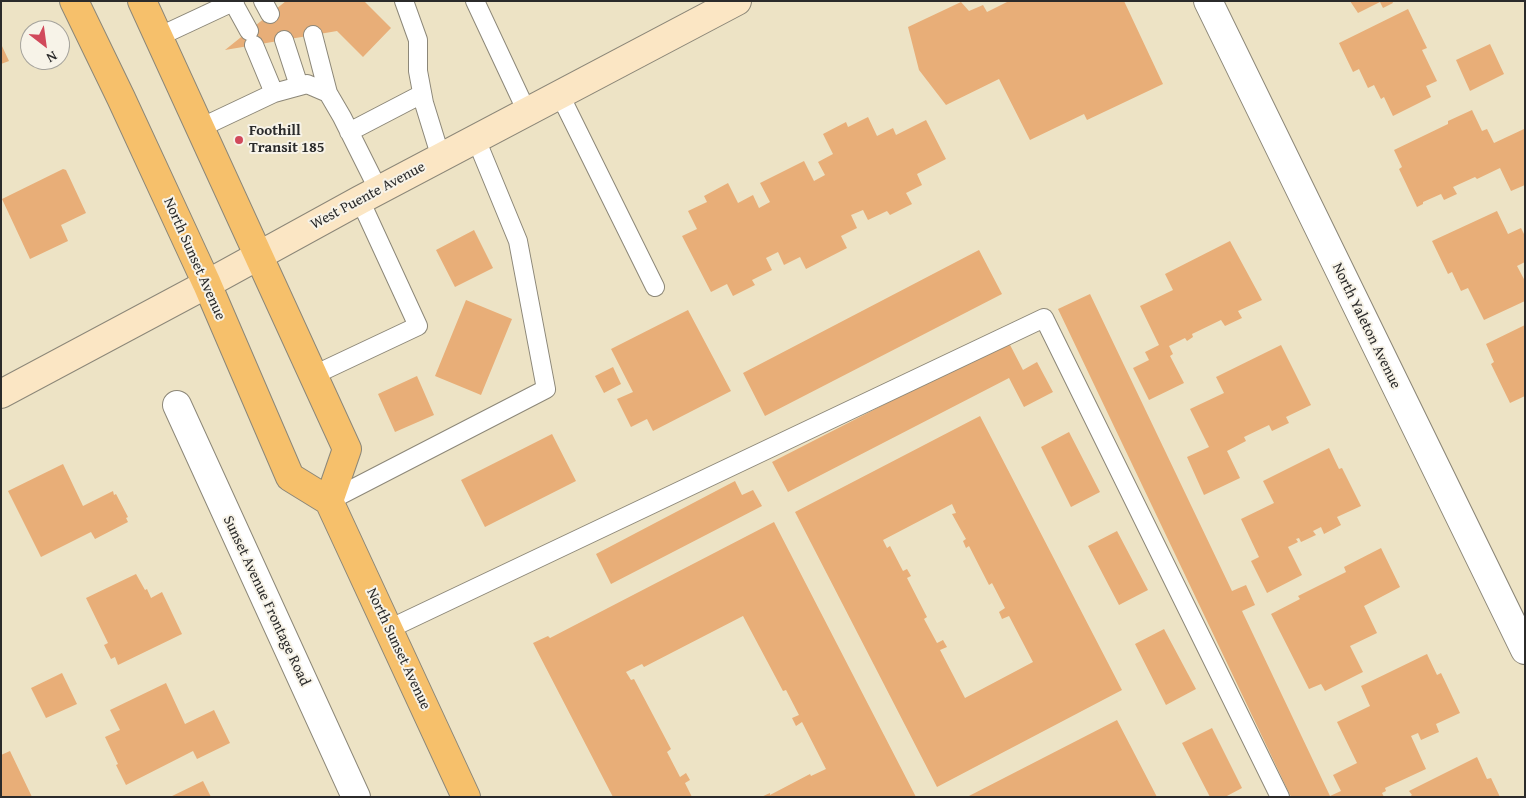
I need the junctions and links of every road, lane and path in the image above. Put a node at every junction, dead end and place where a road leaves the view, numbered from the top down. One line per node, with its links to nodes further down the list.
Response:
1 (74, 1): 23 (main road, North Sunset Avenue)
2 (142, 1): 9 (main road)
3 (404, 1): 14 (lane)
4 (737, 1): 15 (main road, West Puente Avenue)
5 (1208, 1): 30 (street, North Yaleton Avenue)
6 (234, 2): 9 (lane); 12 (lane)
7 (479, 2): 16 (lane)
8 (313, 35): 13 (lane)
9 (158, 37): 17 (main road)
10 (284, 40): 11 (lane)
11 (299, 86): 12 (lane); 13 (lane)
12 (274, 93): 17 (lane)
13 (328, 93): 18 (lane)
14 (422, 94): 18 (lane); 20 (lane)
15 (560, 95): 16 (main road, West Puente Avenue); 24 (lane)
16 (527, 112): 19 (main road, West Puente Avenue)
17 (200, 128): 22 (main road)
18 (349, 132): 21 (lane)
19 (476, 139): 20 (main road, West Puente Avenue); 28 (lane)
20 (441, 158): 21 (main road, West Puente Avenue)
21 (369, 196): 22 (main road, West Puente Avenue); 25 (lane)
22 (258, 256): 23 (main road, West Puente Avenue); 25 (main road)
23 (207, 284): 26 (main road, West Puente Avenue); 28 (main road, North Sunset Avenue)
24 (655, 287)
25 (314, 375): 28 (main road)
26 (1, 394)
27 (177, 405): 31 (street, Sunset Avenue Frontage Road)
28 (329, 501): 29 (main road, North Sunset Avenue)
29 (389, 629): 32 (main road, North Sunset Avenue); 33 (lane)
30 (1525, 650)
31 (356, 797)
32 (466, 797)
33 (1280, 797)

